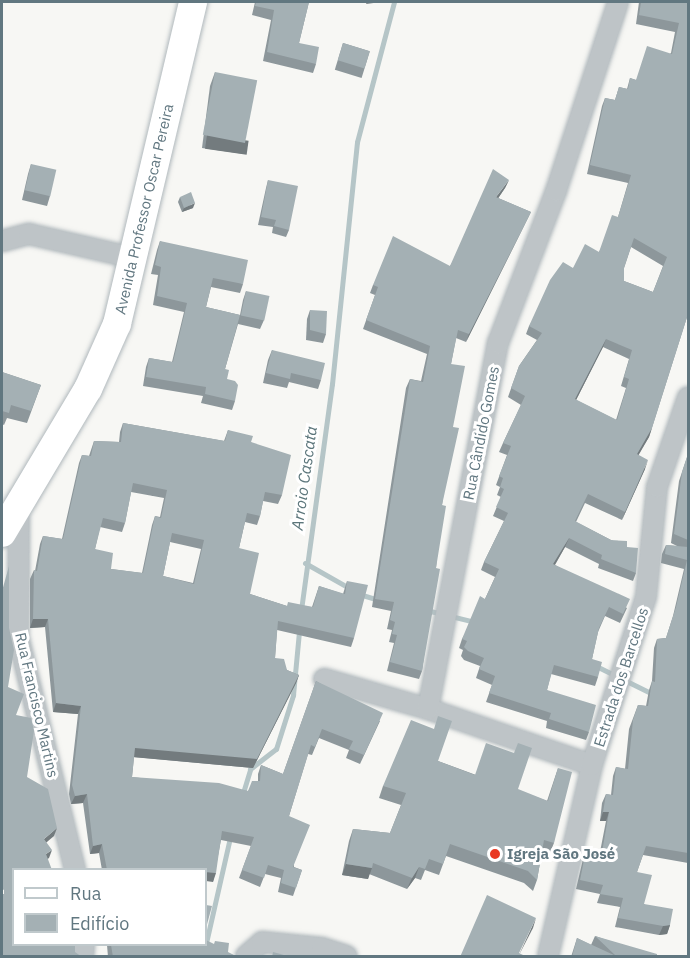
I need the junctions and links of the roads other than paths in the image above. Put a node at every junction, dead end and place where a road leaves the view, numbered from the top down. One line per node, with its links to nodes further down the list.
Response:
1 (192, 2): 4 (main road, Avenida Professor Oscar Pereira)
2 (618, 2): 9 (street, Rua Cândido Gomes)
3 (2, 241): 4 (street)
4 (135, 258): 6 (main road, Avenida Professor Oscar Pereira)
5 (688, 397): 10 (street, Estrada dos Barcellos)
6 (19, 503): 7 (main road, Avenida Professor Oscar Pereira); 11 (street, Rua Francisco Martins)
7 (2, 534)
8 (324, 679): 9 (street)
9 (429, 709): 10 (street)
10 (592, 765): 14 (street, Estrada dos Barcellos)
11 (75, 868)
12 (246, 957): 13 (street)
13 (347, 957)
14 (548, 957)

